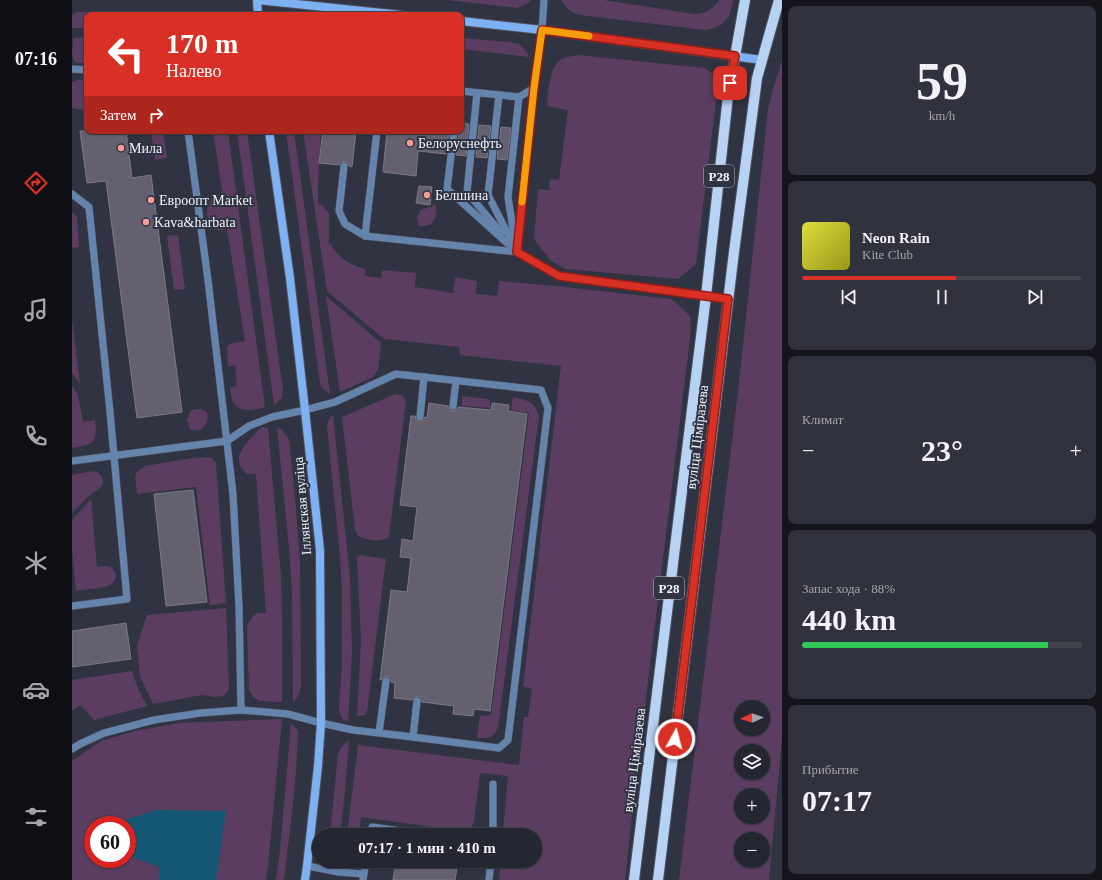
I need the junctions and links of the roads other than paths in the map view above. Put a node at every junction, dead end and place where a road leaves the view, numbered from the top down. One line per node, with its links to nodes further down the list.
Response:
1 (258, 0): 5 (street); 6 (street)
2 (544, 0): 8 (lane)
3 (745, 0): 9 (main road, вуліца Ціміразева / Р28)
4 (780, 0): 10 (main road, вуліца Ціміразева / Р28)
5 (258, 12)
6 (372, 12)
7 (464, 21): 8 (street)
8 (542, 30): 9 (street); 13 (lane)
9 (735, 56): 10 (street); 26 (main road, вуліца Ціміразева / Р28)
10 (762, 60): 27 (main road, вуліца Ціміразева / Р28)
11 (72, 69): 12 (lane)
12 (84, 70)
13 (534, 88): 17 (lane); 25 (lane)
14 (464, 91): 15 (lane)
15 (478, 93): 16 (lane); 25 (lane)
16 (499, 95): 17 (lane); 25 (lane)
17 (519, 97): 25 (lane)
18 (188, 134): 33 (lane)
19 (269, 134): 31 (street, Іллянская вуліца)
20 (377, 134): 24 (lane)
21 (454, 134): 25 (lane)
22 (344, 166): 24 (lane)
23 (72, 194): 34 (lane)
24 (366, 236): 25 (lane)
25 (517, 252): 26 (lane)
26 (706, 296): 27 (lane); 51 (main road, вуліца Ціміразева / Р28)
27 (728, 299): 52 (main road, вуліца Ціміразева / Р28)
28 (424, 377): 29 (lane); 31 (lane); 32 (lane)
29 (456, 380): 30 (lane); 42 (lane)
30 (453, 406)
31 (305, 410): 33 (lane); 40 (street, Іллянская вуліца)
32 (420, 417)
33 (227, 441): 34 (lane); 39 (lane)
34 (114, 455): 35 (lane); 36 (lane)
35 (72, 462)
36 (72, 606)
37 (386, 681): 41 (lane)
38 (417, 701): 42 (lane)
39 (241, 710): 40 (lane); 43 (lane)
40 (321, 723): 41 (lane); 46 (street, Іллянская вуліца)
41 (379, 733): 42 (lane)
42 (413, 737)
43 (72, 749)
44 (493, 784): 45 (lane)
45 (494, 828)
46 (307, 866): 48 (lane); 49 (street, Іллянская вуліца)
47 (491, 868): 50 (lane)
48 (363, 877)
49 (305, 880)
50 (489, 880)
51 (634, 880)
52 (658, 880)

